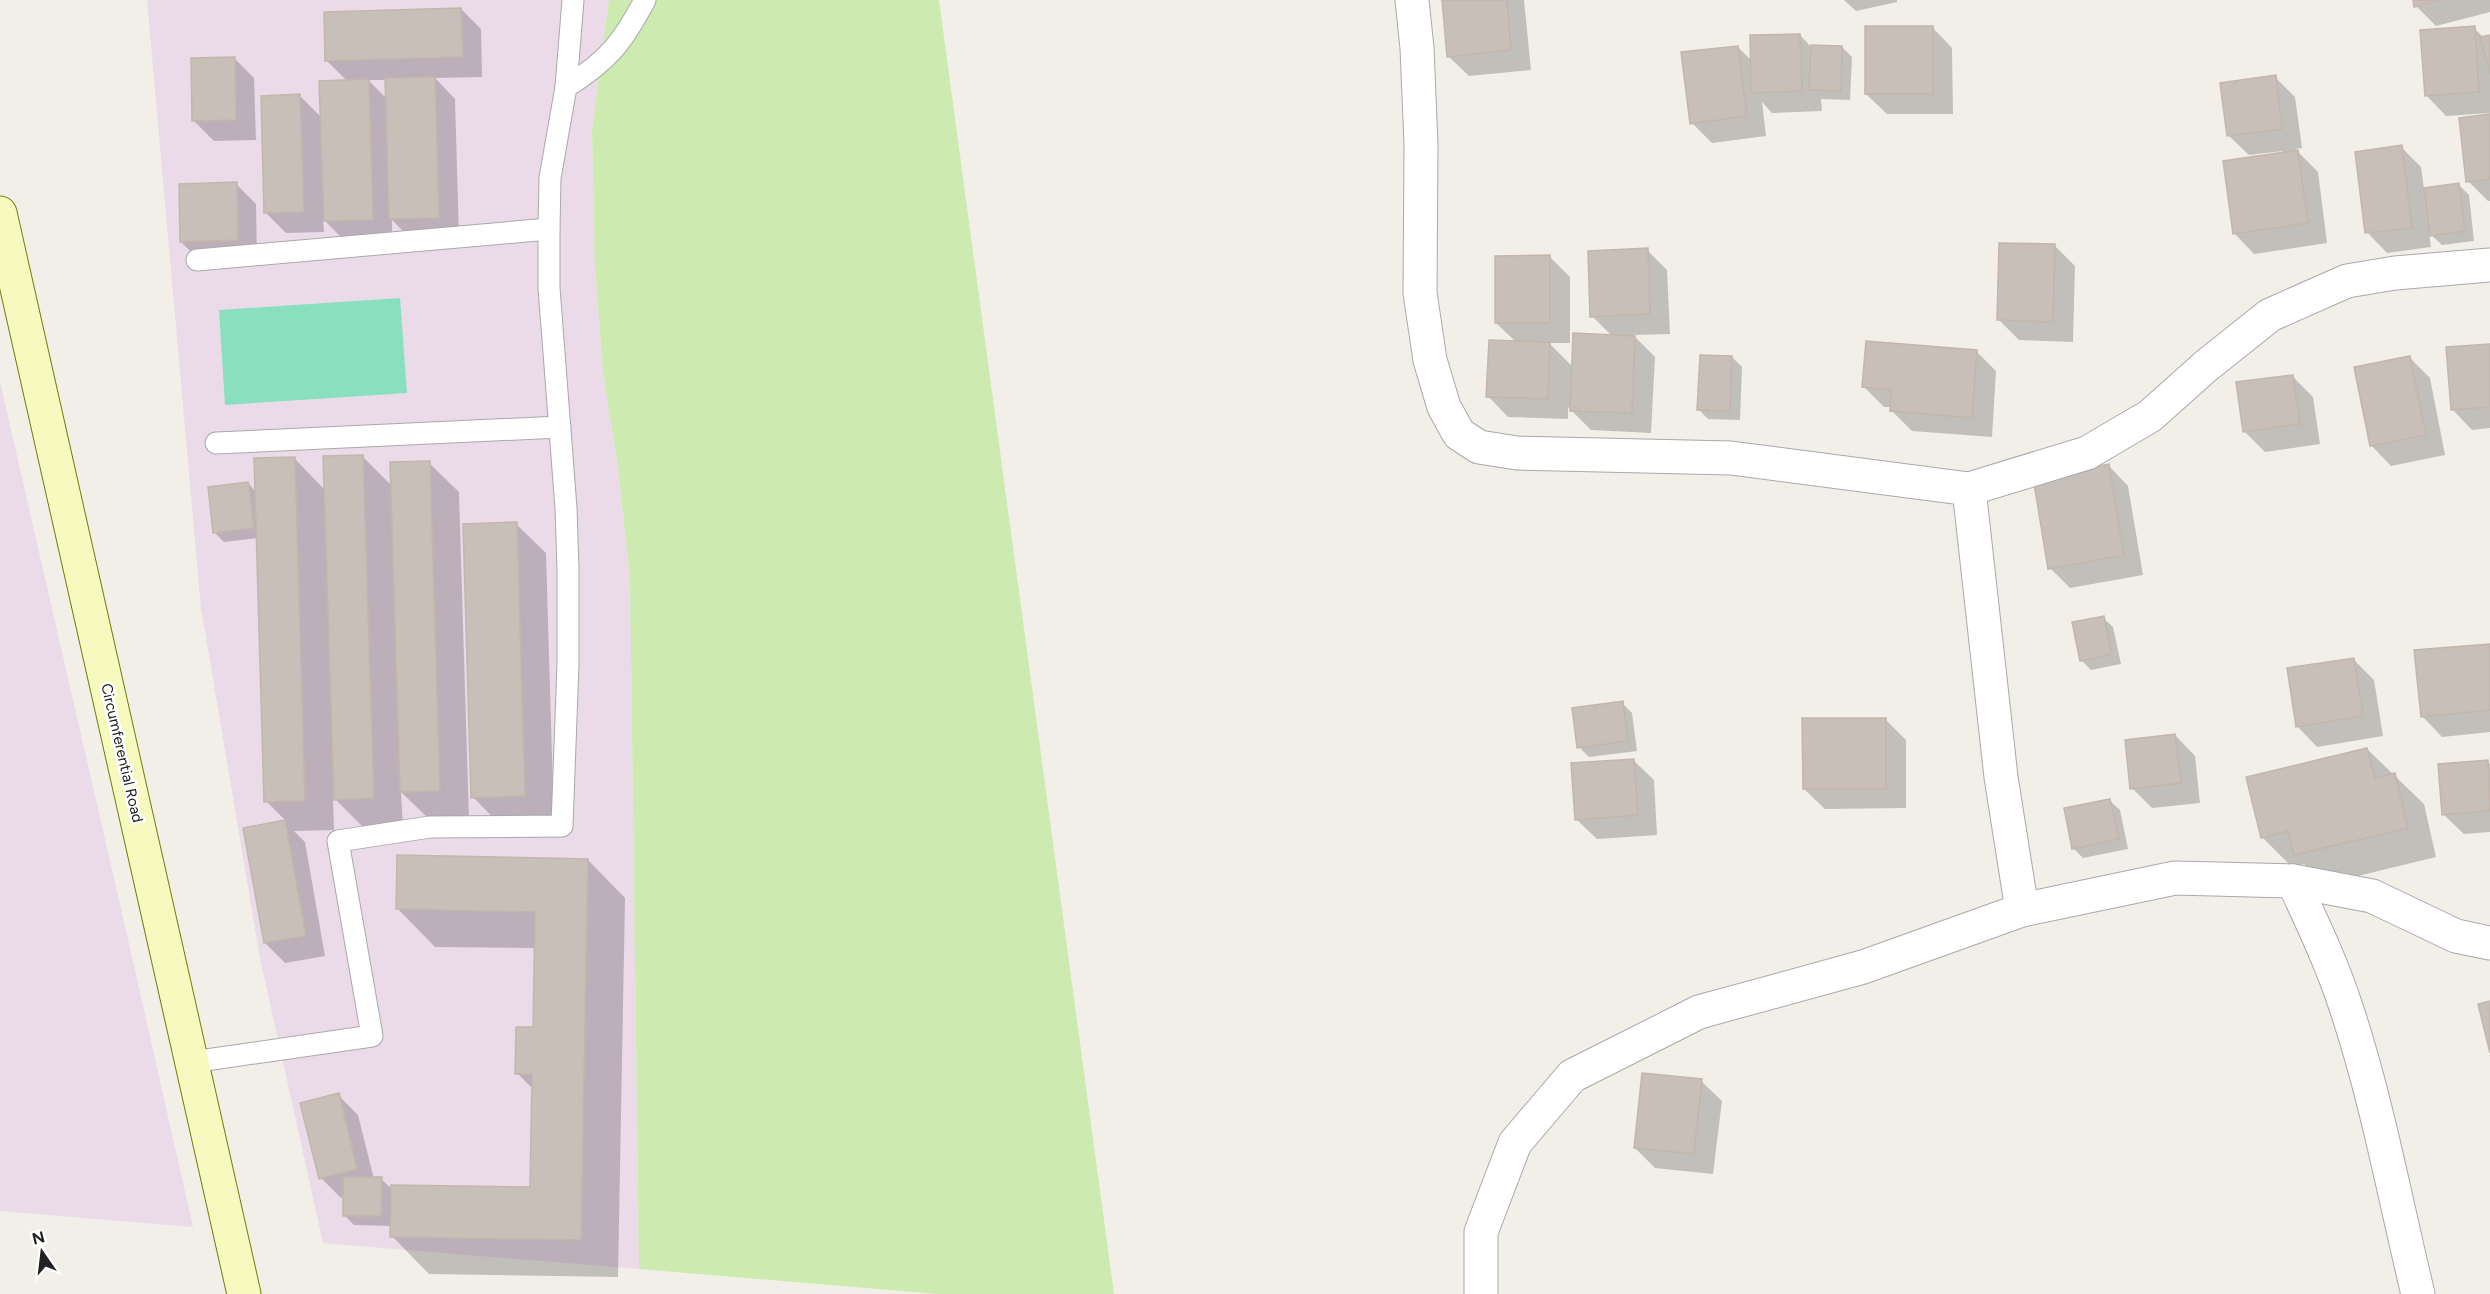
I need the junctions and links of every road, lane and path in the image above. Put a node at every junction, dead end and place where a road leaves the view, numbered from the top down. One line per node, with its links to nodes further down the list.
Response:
1 (573, 0): 4 (lane)
2 (645, 0): 4 (lane)
3 (1412, 0): 11 (street)
4 (566, 87): 6 (lane)
5 (0, 213): 15 (main road, Circumferential Road)
6 (549, 229): 7 (lane); 9 (lane)
7 (197, 260)
8 (2490, 265): 11 (street)
9 (560, 427): 10 (lane); 15 (lane)
10 (216, 442)
11 (1969, 489): 13 (street)
12 (2294, 881): 13 (street); 14 (street); 18 (street)
13 (2022, 910): 17 (street)
14 (2490, 943)
15 (192, 1062): 16 (main road, Circumferential Road)
16 (244, 1294)
17 (1482, 1294)
18 (2418, 1294)

